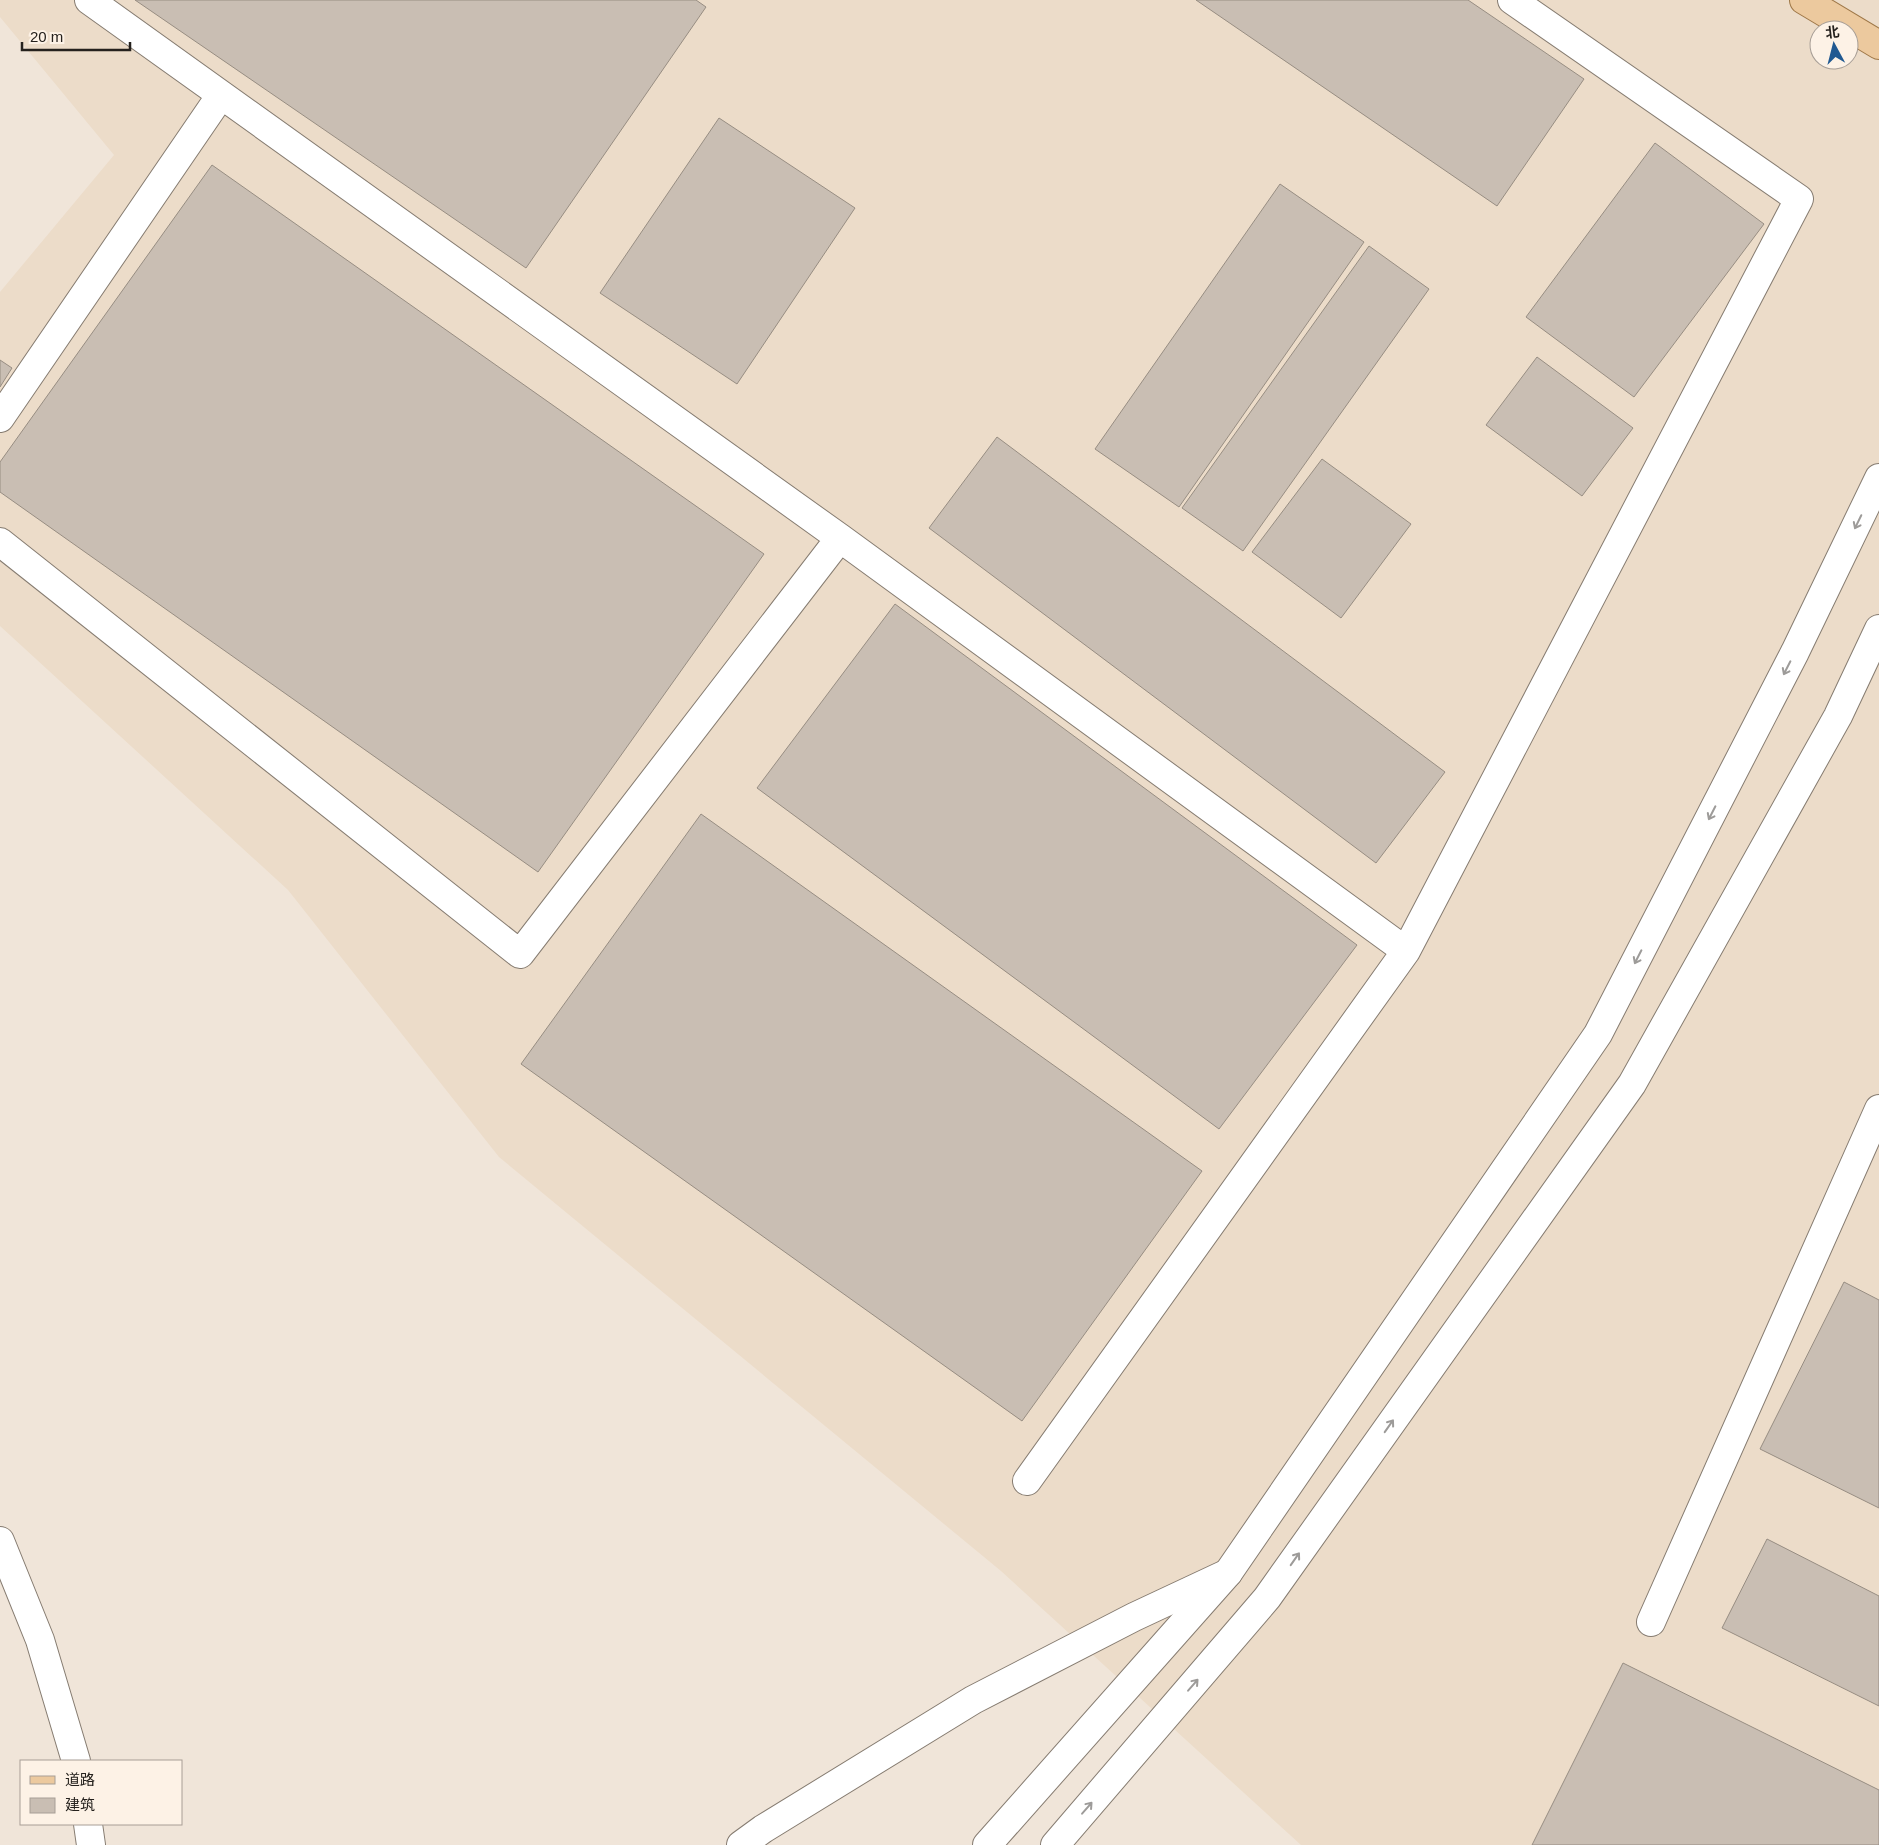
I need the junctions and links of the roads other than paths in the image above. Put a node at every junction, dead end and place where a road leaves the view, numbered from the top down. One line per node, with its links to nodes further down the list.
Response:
1 (89, 0): 5 (street)
2 (1512, 0): 11 (street)
3 (1804, 0): 4 (main road)
4 (1879, 45)
5 (221, 95): 6 (street); 8 (street)
6 (0, 418)
7 (1879, 478): 15 (street, one-way to 15)
8 (840, 538): 9 (street); 11 (street)
9 (0, 542)
10 (1879, 629): 22 (street, one-way to 10)
11 (1406, 952): 13 (street)
12 (1879, 1109): 16 (street)
13 (1027, 1481)
14 (0, 1541): 17 (street)
15 (1228, 1573): 20 (street); 21 (street)
16 (1651, 1622)
17 (76, 1760)
18 (88, 1825): 19 (street)
19 (91, 1845)
20 (742, 1845)
21 (988, 1845)
22 (1055, 1845)

